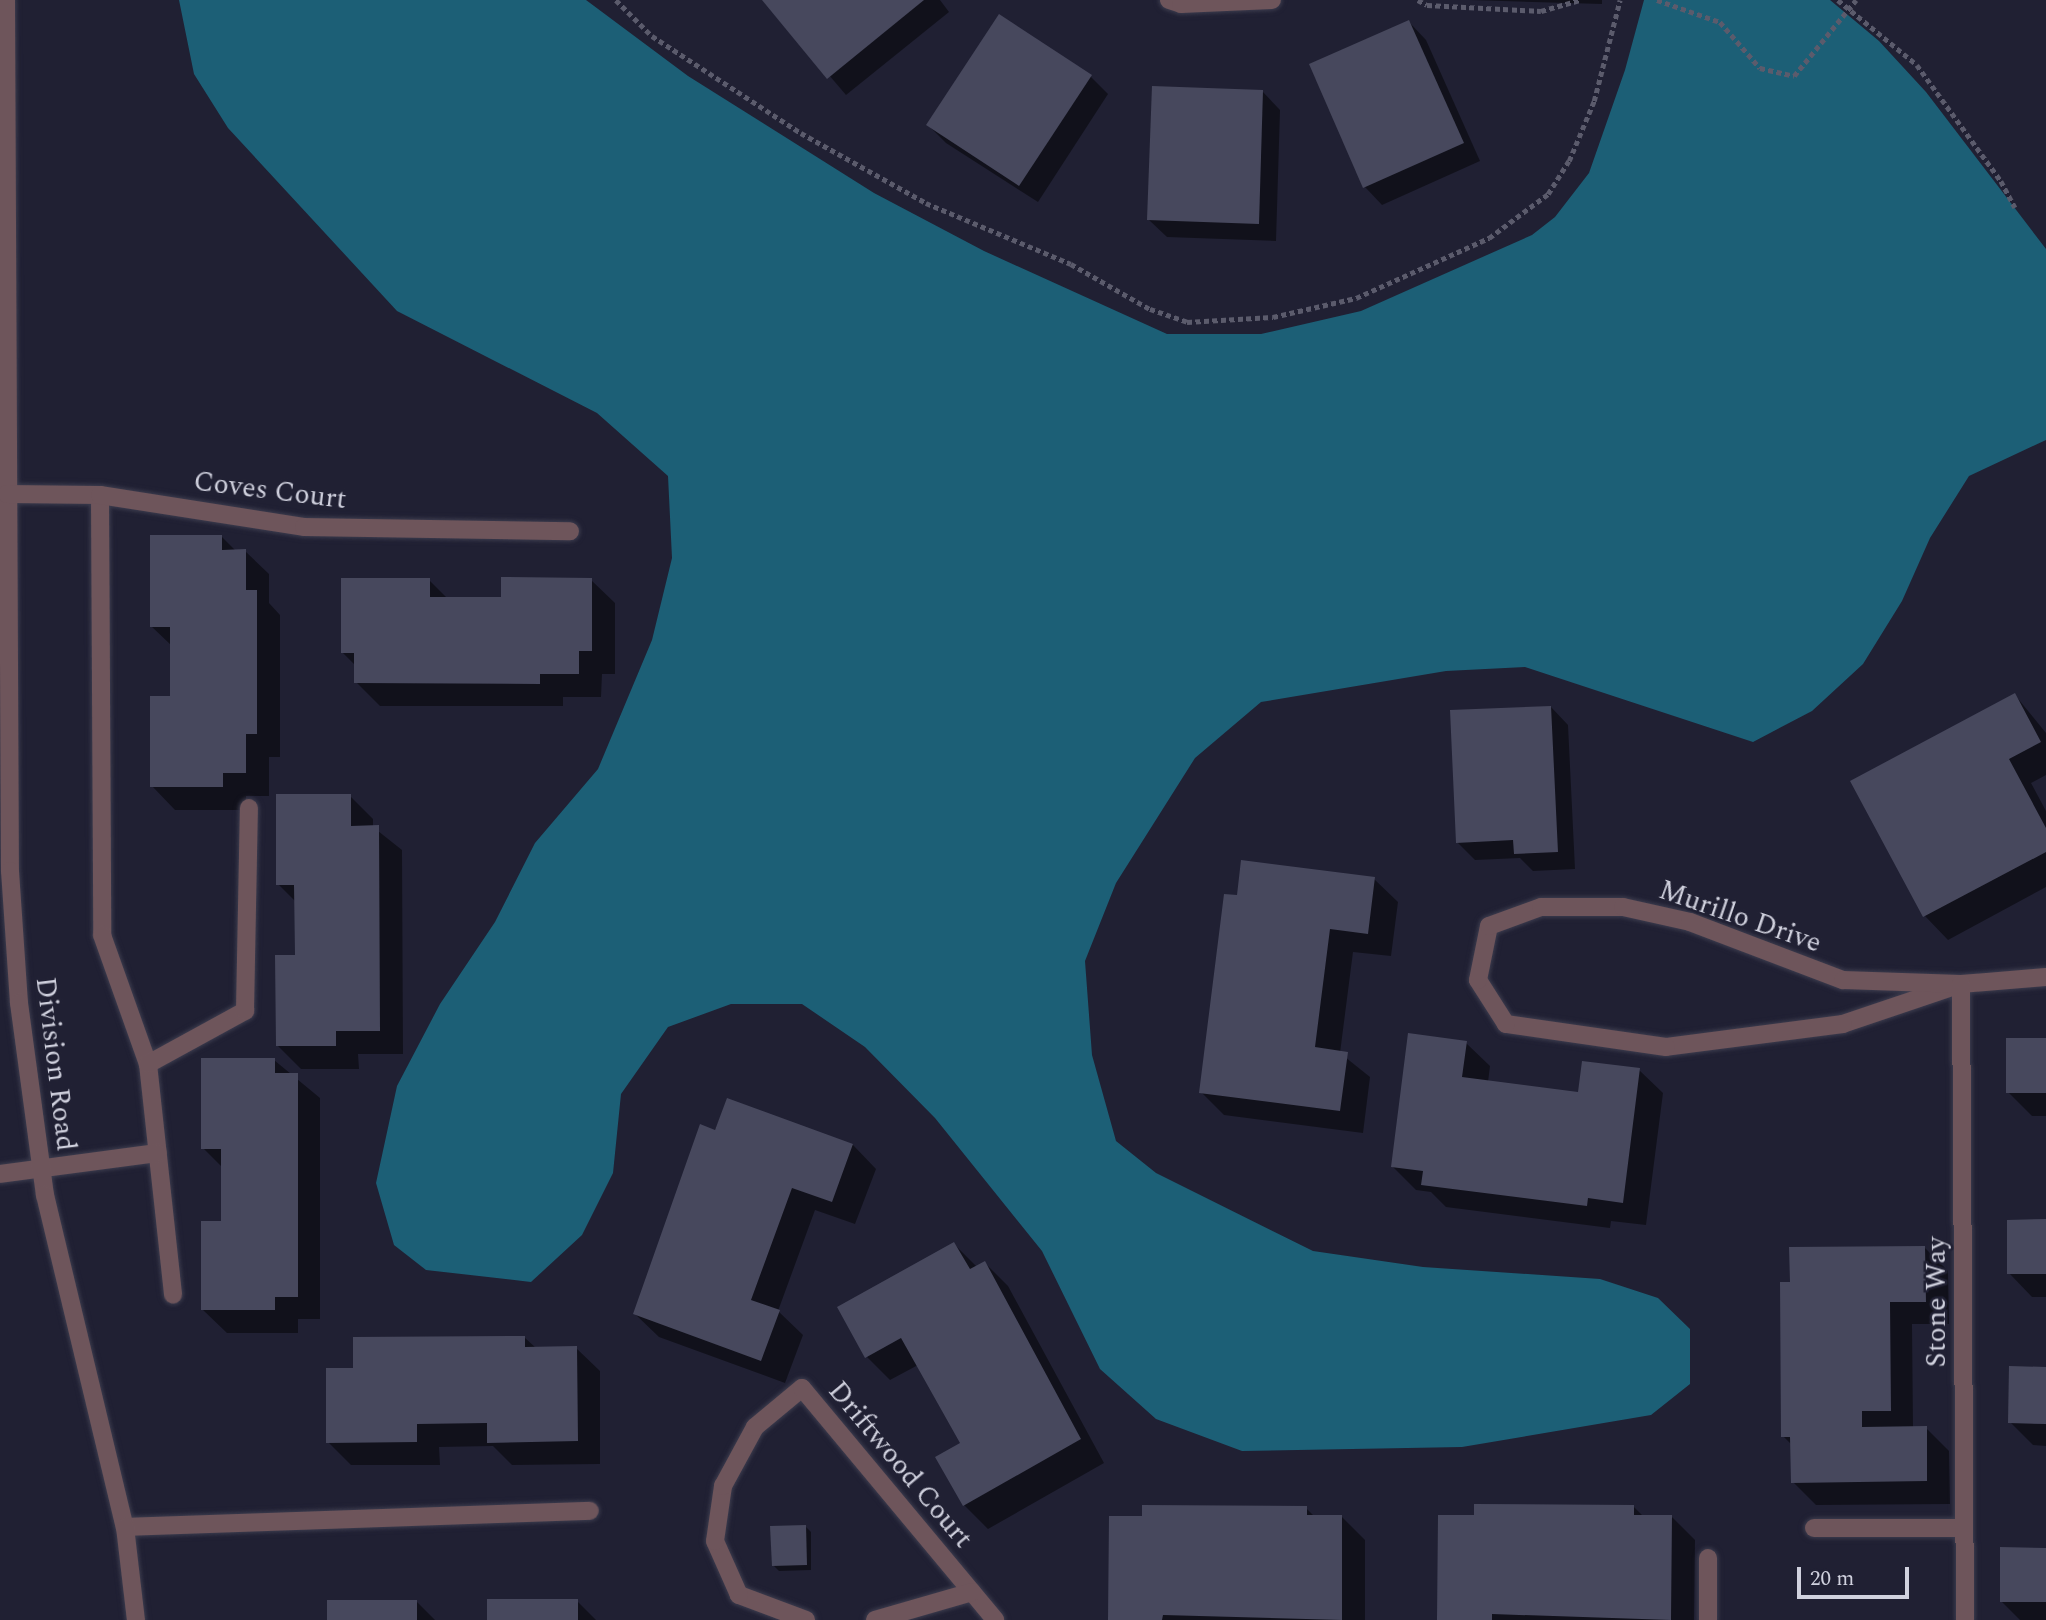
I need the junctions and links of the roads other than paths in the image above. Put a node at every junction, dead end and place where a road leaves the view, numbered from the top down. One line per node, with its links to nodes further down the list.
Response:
1 (6, 0): 4 (street, Division Road)
2 (1169, 0): 3 (street)
3 (1272, 0)
4 (7, 494): 5 (street, Coves Court); 7 (street, Division Road)
5 (100, 495): 6 (street, Coves Court); 11 (street)
6 (570, 531)
7 (4, 659): 13 (street, Division Road)
8 (249, 808): 11 (street)
9 (2046, 977): 10 (street, Murillo Drive)
10 (1961, 984): 10 (street, Murillo Drive); 19 (street, Stone Way)
11 (148, 1064): 12 (street)
12 (158, 1153): 13 (street); 15 (street)
13 (42, 1166): 14 (street); 17 (street, Division Road)
14 (0, 1174)
15 (173, 1295)
16 (590, 1511): 17 (street)
17 (125, 1527): 22 (street, Division Road)
18 (1814, 1528): 19 (street)
19 (1964, 1528): 27 (street, Stone Way)
20 (1708, 1558): 26 (street)
21 (972, 1592): 23 (street, Driftwood Court); 24 (street, Driftwood Court); 25 (street, Driftwood Court)
22 (136, 1620)
23 (806, 1620)
24 (875, 1620)
25 (995, 1620)
26 (1708, 1620)
27 (1965, 1620)

